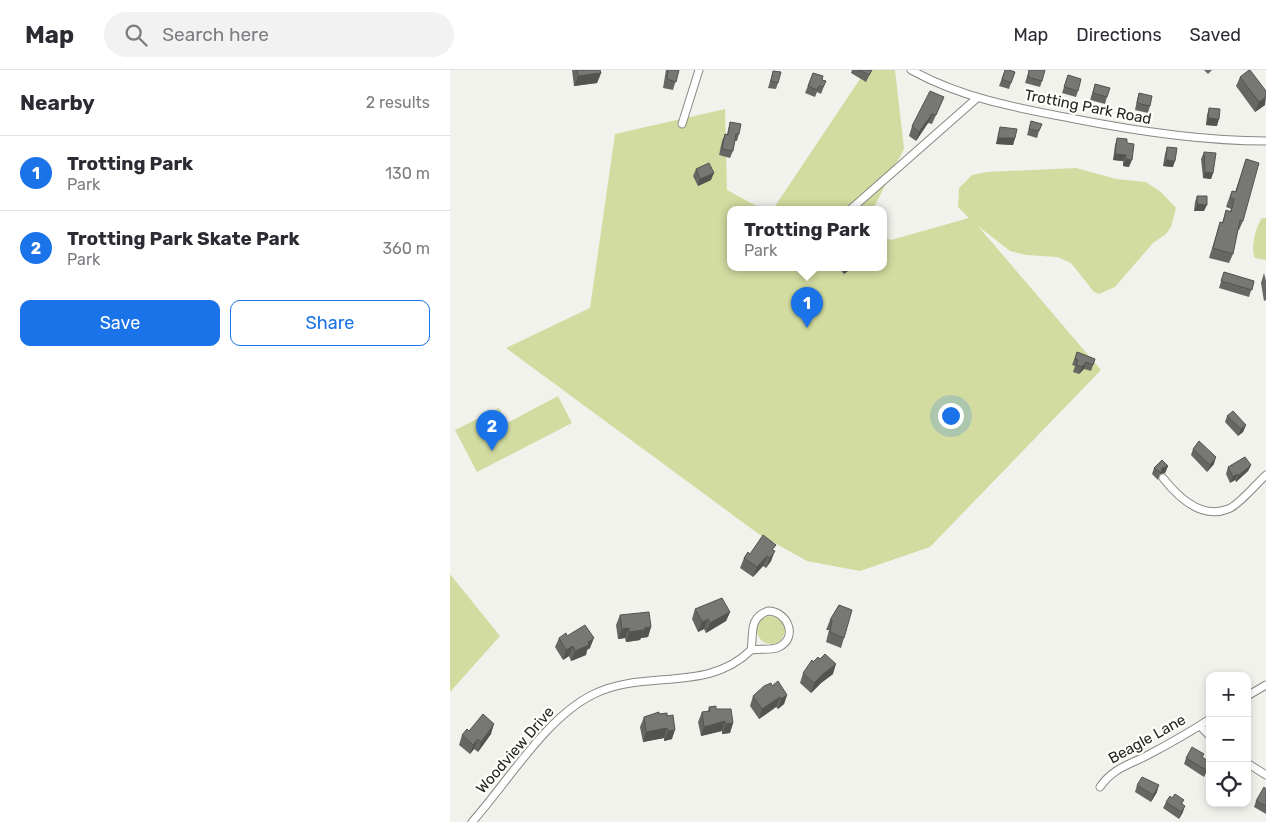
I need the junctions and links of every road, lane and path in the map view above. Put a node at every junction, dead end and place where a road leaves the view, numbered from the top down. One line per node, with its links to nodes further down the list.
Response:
1 (699, 70): 4 (street)
2 (911, 70): 3 (street, Trotting Park Road)
3 (977, 98): 5 (street, Trotting Park Road); 6 (street)
4 (682, 124)
5 (1266, 140)
6 (854, 206)
7 (1266, 476): 8 (street)
8 (1163, 478)
9 (751, 650): 9 (street); 18 (street, Woodview Drive)
10 (1266, 685): 11 (street)
11 (1251, 694)
12 (1206, 722): 13 (street, Beagle Lane)
13 (1200, 726): 14 (street); 17 (street, Beagle Lane)
14 (1206, 732)
15 (1251, 766): 16 (street)
16 (1266, 775)
17 (1100, 787)
18 (472, 822)

